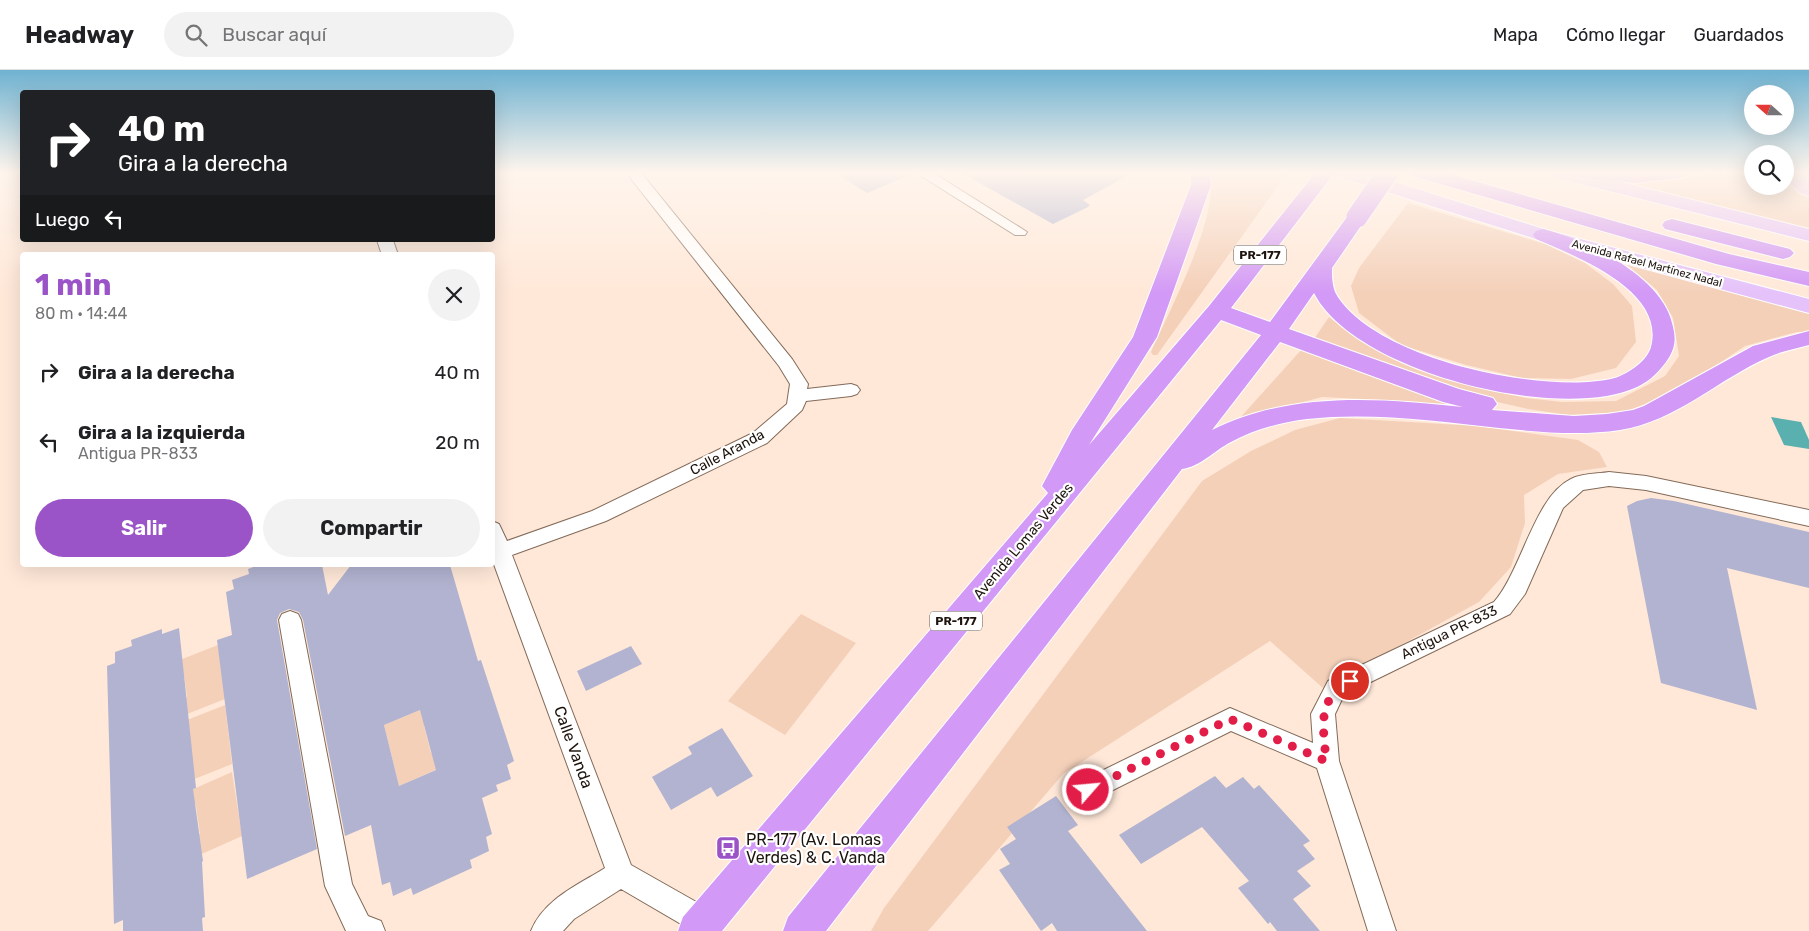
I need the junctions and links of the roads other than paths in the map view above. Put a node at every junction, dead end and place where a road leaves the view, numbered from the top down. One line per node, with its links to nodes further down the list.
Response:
1 (665, 212): 21 (street)
2 (988, 212): 10 (street)
3 (1191, 212): 25 (highway)
4 (1294, 212): 17 (highway, Avenida Lomas Verdes / PR-177)
5 (1360, 212): 14 (highway, bridge)
6 (1471, 212): 11 (main road, Avenida Rafael Martínez Nadal)
7 (1560, 212): 15 (highway)
8 (1623, 212): 13 (highway)
9 (1717, 212): 12 (main road)
10 (1020, 232)
11 (1543, 235): 14 (highway); 16 (main road, Avenida Rafael Martínez Nadal)
12 (1809, 235)
13 (1809, 259)
14 (1321, 267): 18 (highway)
15 (1809, 279)
16 (1809, 306)
17 (1217, 311): 18 (highway); 25 (highway, Avenida Lomas Verdes / PR-177)
18 (1275, 332): 22 (highway); 23 (highway)
19 (1809, 338): 22 (highway)
20 (851, 390): 21 (street)
21 (798, 395): 26 (street, Calle Aranda)
22 (1577, 424): 23 (highway)
23 (1160, 477): 34 (highway)
24 (1809, 518): 28 (street, Antigua PR-833)
25 (1039, 522): 31 (highway, Avenida Lomas Verdes / PR-177)
26 (496, 540): 30 (street, Calle Vanda)
27 (290, 620): 32 (street)
28 (1326, 761): 29 (street); 35 (street, Antigua PR-833)
29 (1088, 790)
30 (621, 874): 31 (street); 33 (street)
31 (700, 927)
32 (372, 931)
33 (545, 931)
34 (802, 931)
35 (1382, 931)

